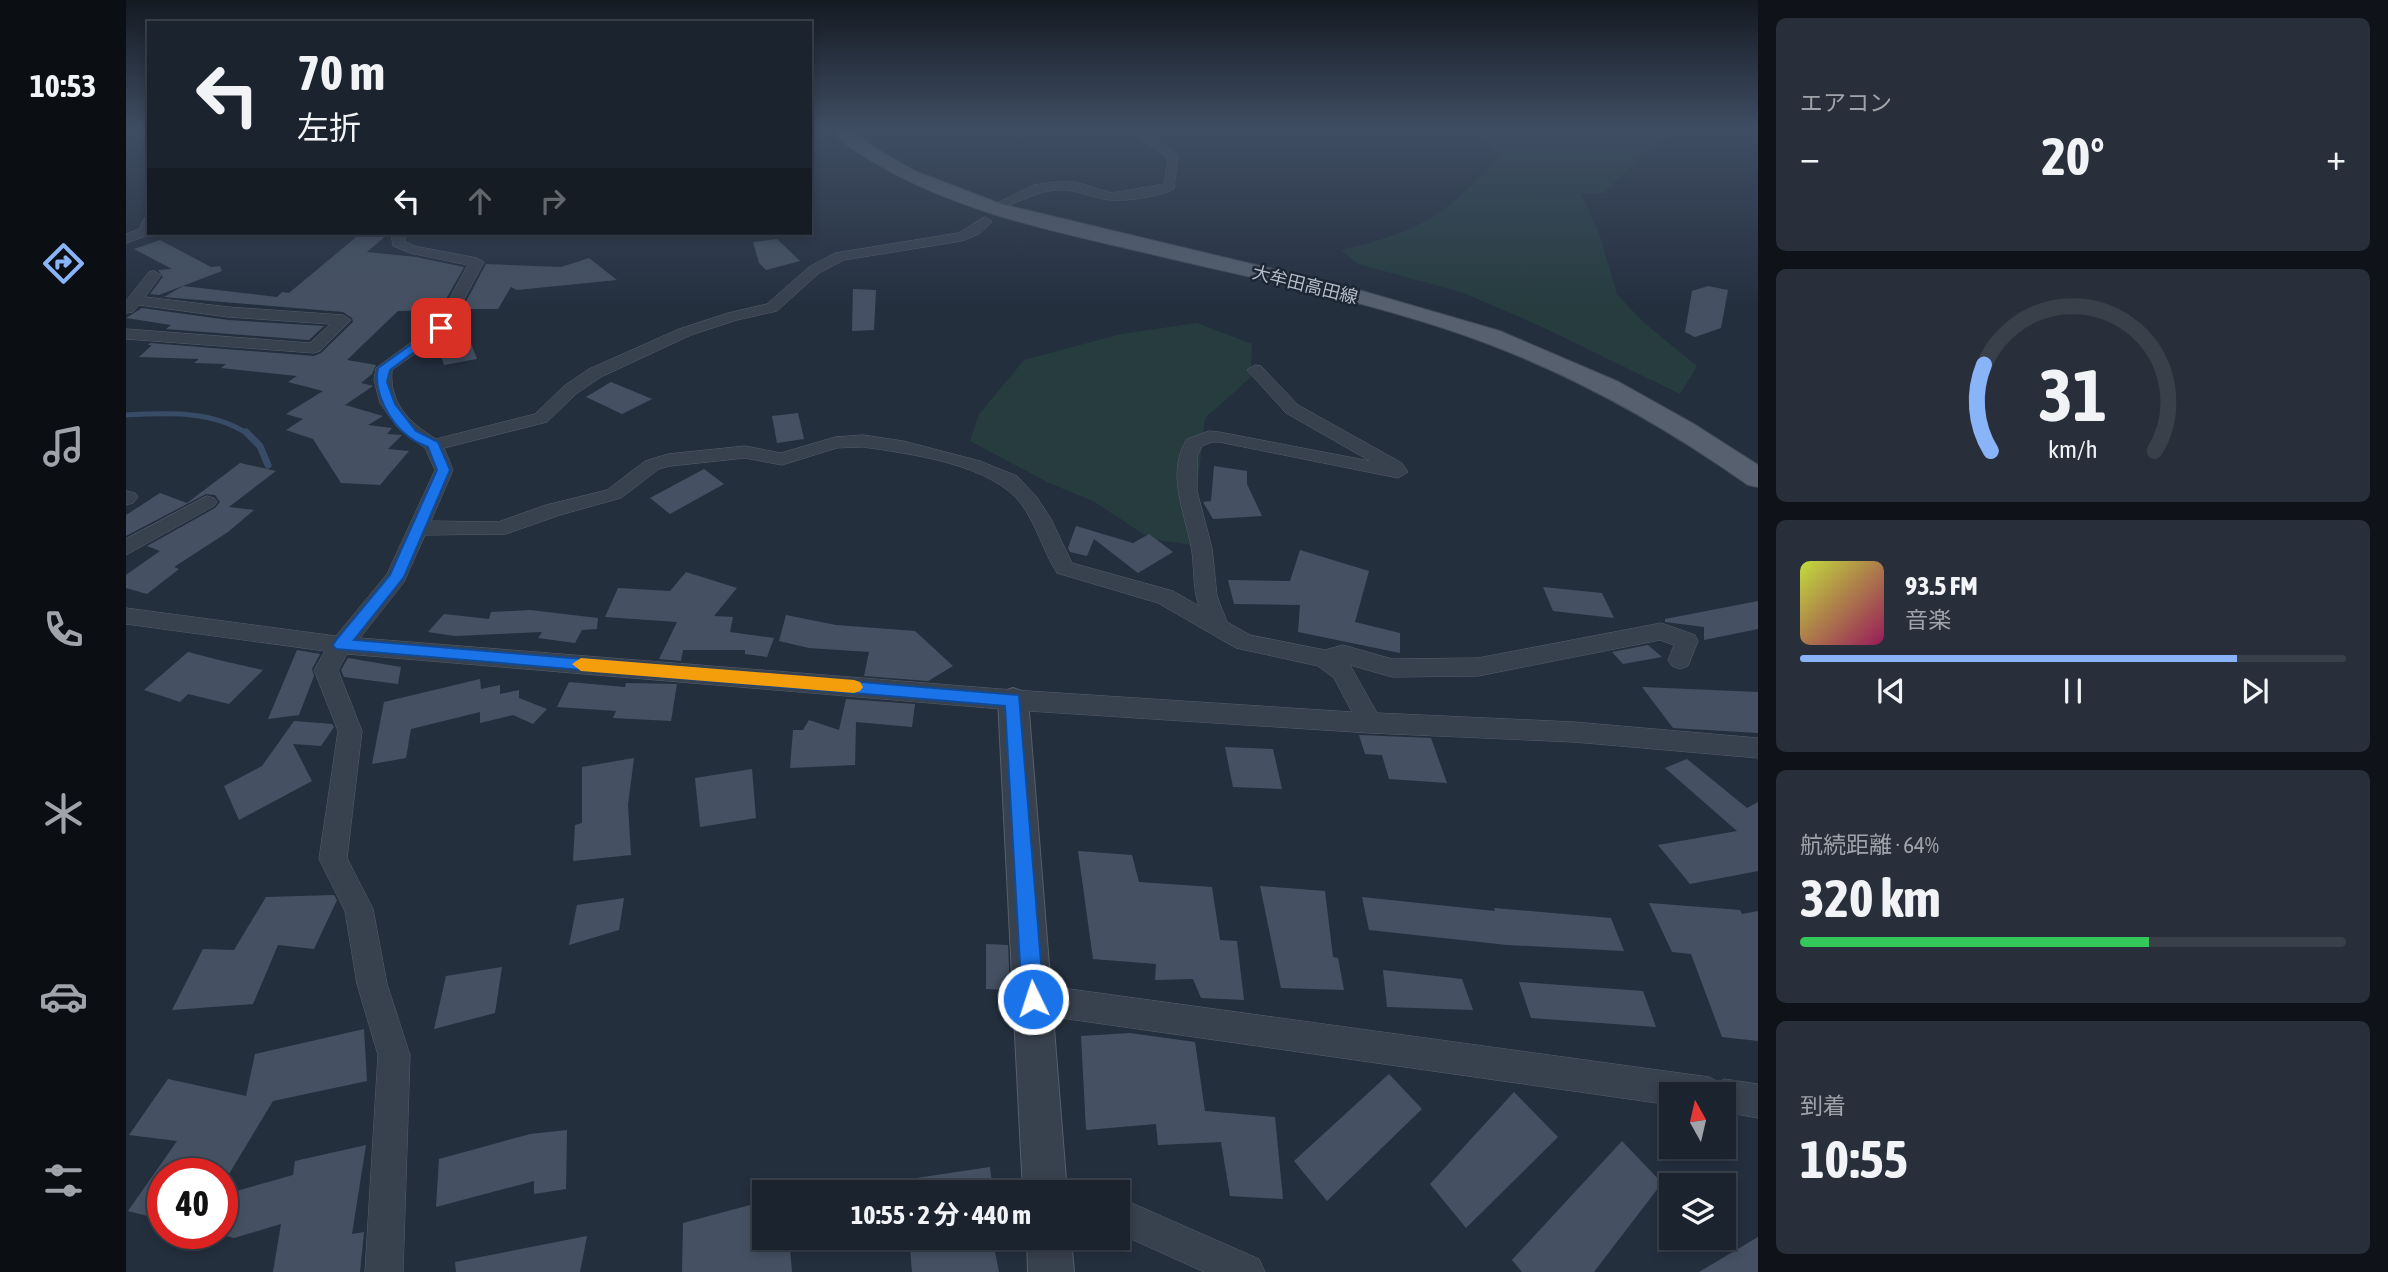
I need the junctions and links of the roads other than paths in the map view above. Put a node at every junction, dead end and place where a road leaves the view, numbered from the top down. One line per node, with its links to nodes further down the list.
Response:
1 (941, 187): 15 (main road, 大牟田高田線)
2 (1043, 187): 5 (street)
3 (1079, 187): 4 (street)
4 (1168, 187)
5 (1005, 202)
6 (985, 221): 14 (street)
7 (147, 226): 9 (street)
8 (398, 235): 14 (street)
9 (126, 239)
10 (154, 275): 11 (street)
11 (130, 305): 12 (street)
12 (126, 334)
13 (1255, 370): 20 (street)
14 (433, 444): 17 (street)
15 (1758, 478)
16 (207, 502): 18 (street)
17 (420, 528): 20 (street); 21 (street)
18 (126, 548)
19 (126, 617): 21 (street)
20 (1217, 626): 22 (street)
21 (341, 645): 24 (street); 34 (street)
22 (1325, 659): 23 (street); 25 (street)
23 (1680, 660)
24 (1013, 700): 25 (street); 27 (street)
25 (1370, 723): 26 (street)
26 (1758, 748)
27 (1033, 999): 28 (street); 31 (street)
28 (1659, 1087)
29 (1736, 1098): 30 (street)
30 (1758, 1101)
31 (1051, 1180)
32 (1130, 1220): 36 (street)
33 (1050, 1250): 35 (street)
34 (384, 1272)
35 (1051, 1272)
36 (1247, 1272)

